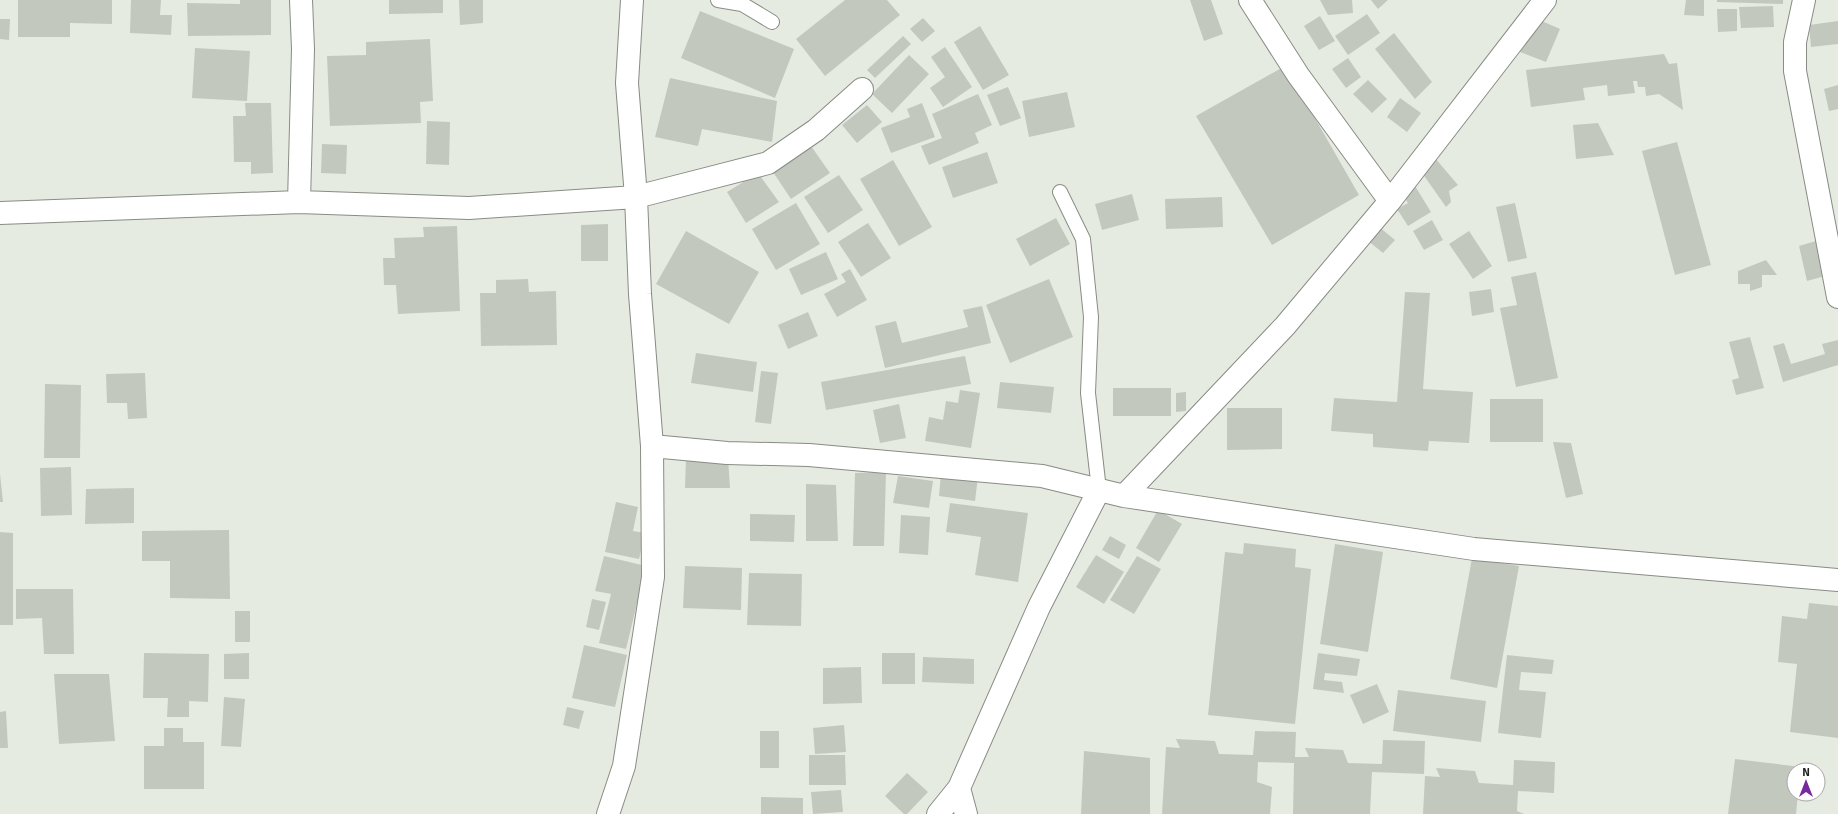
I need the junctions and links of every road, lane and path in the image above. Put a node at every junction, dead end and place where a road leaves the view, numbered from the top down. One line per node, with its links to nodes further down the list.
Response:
1 (301, 0): 12 (street)
2 (632, 0): 10 (street)
3 (718, 0): 7 (lane)
4 (1250, 0): 11 (street)
5 (1545, 0): 11 (street)
6 (1804, 0): 14 (street)
7 (772, 22)
8 (862, 89): 10 (street)
9 (1060, 192): 16 (lane)
10 (636, 197): 12 (street); 15 (street)
11 (1390, 201): 17 (street)
12 (299, 202): 13 (street)
13 (0, 213)
14 (1838, 297)
15 (652, 446): 16 (street); 20 (street)
16 (1099, 490): 17 (street); 19 (street)
17 (1124, 496): 18 (street)
18 (1838, 580)
19 (959, 788): 21 (street); 22 (street)
20 (608, 814)
21 (938, 814)
22 (966, 814)

